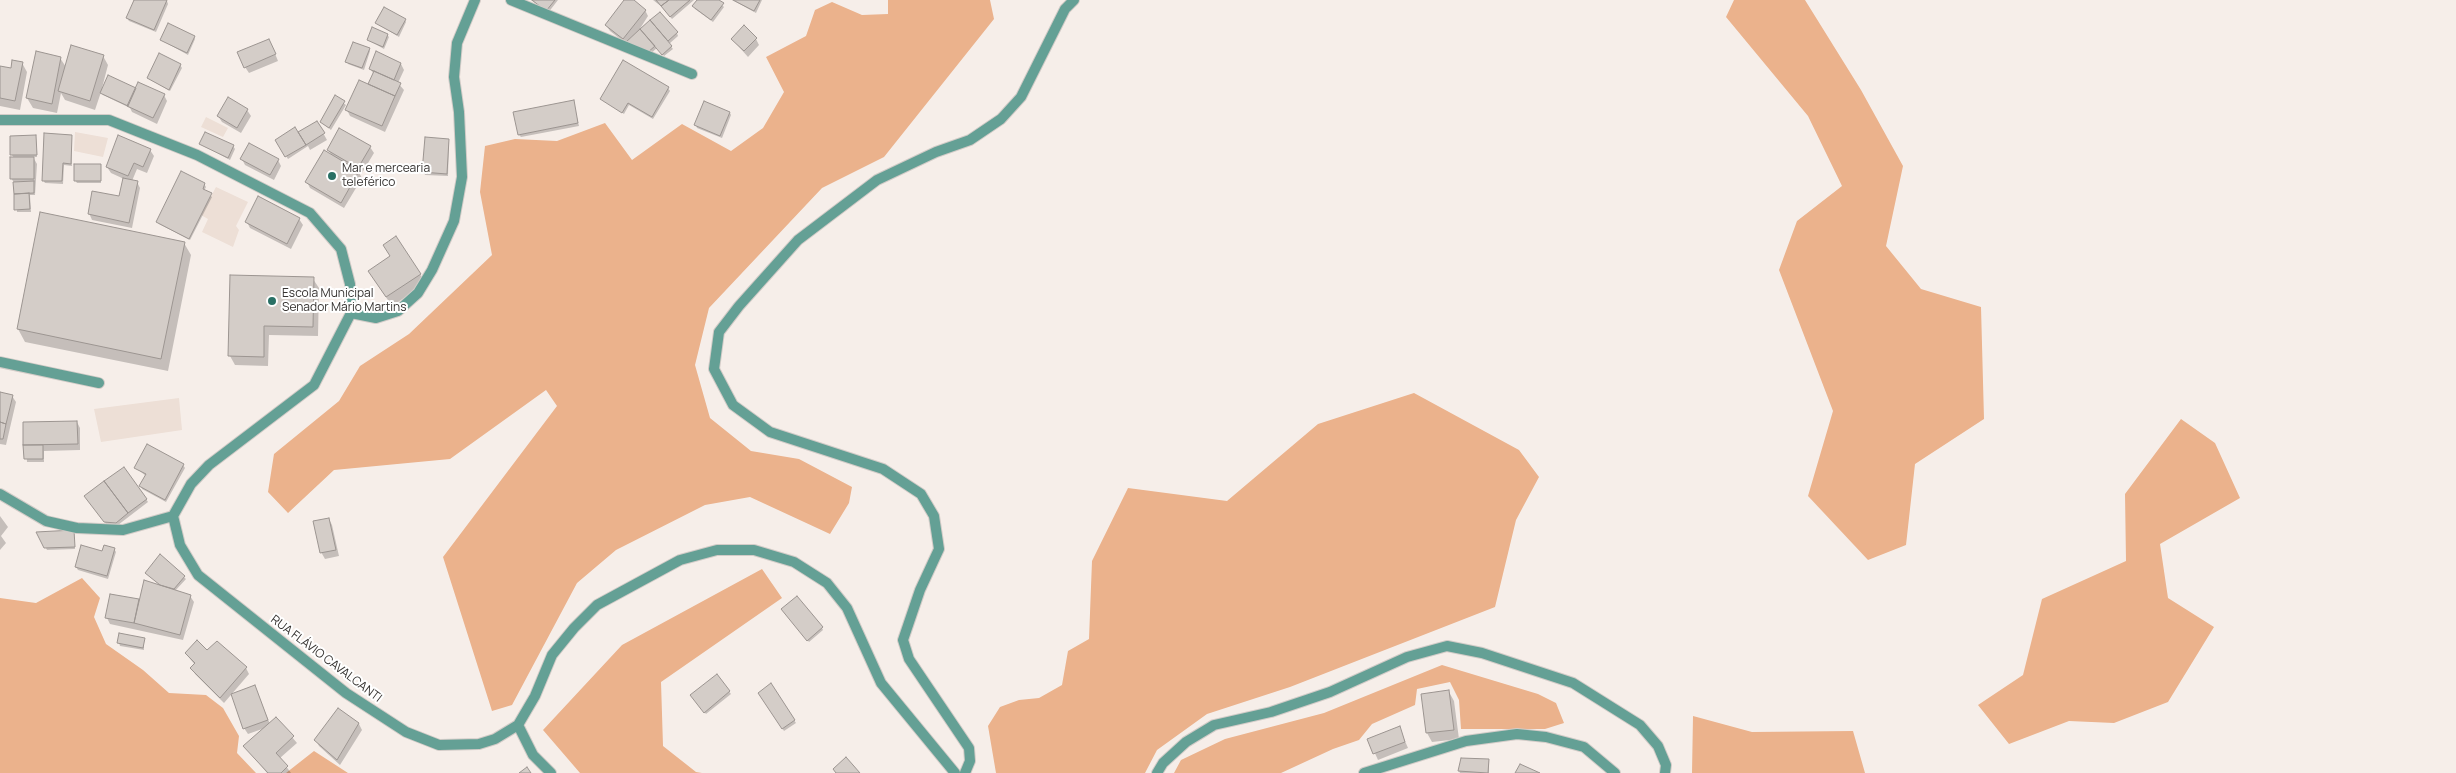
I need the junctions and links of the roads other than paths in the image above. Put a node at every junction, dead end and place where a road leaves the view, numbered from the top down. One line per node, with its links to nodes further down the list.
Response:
1 (476, 0): 6 (street)
2 (511, 0): 4 (street)
3 (1074, 0): 14 (street)
4 (692, 74)
5 (0, 120): 6 (street)
6 (351, 313): 10 (street)
7 (0, 362): 8 (street)
8 (99, 383)
9 (0, 494): 10 (street)
10 (172, 516): 11 (street, RUA FLÁVIO CAVALCANTI)
11 (518, 725): 12 (street); 13 (street, RUA FLÁVIO CAVALCANTI)
12 (551, 773)
13 (955, 773)
14 (965, 773)
15 (1156, 773): 18 (street)
16 (1364, 773): 17 (street)
17 (1615, 773)
18 (1665, 773)

